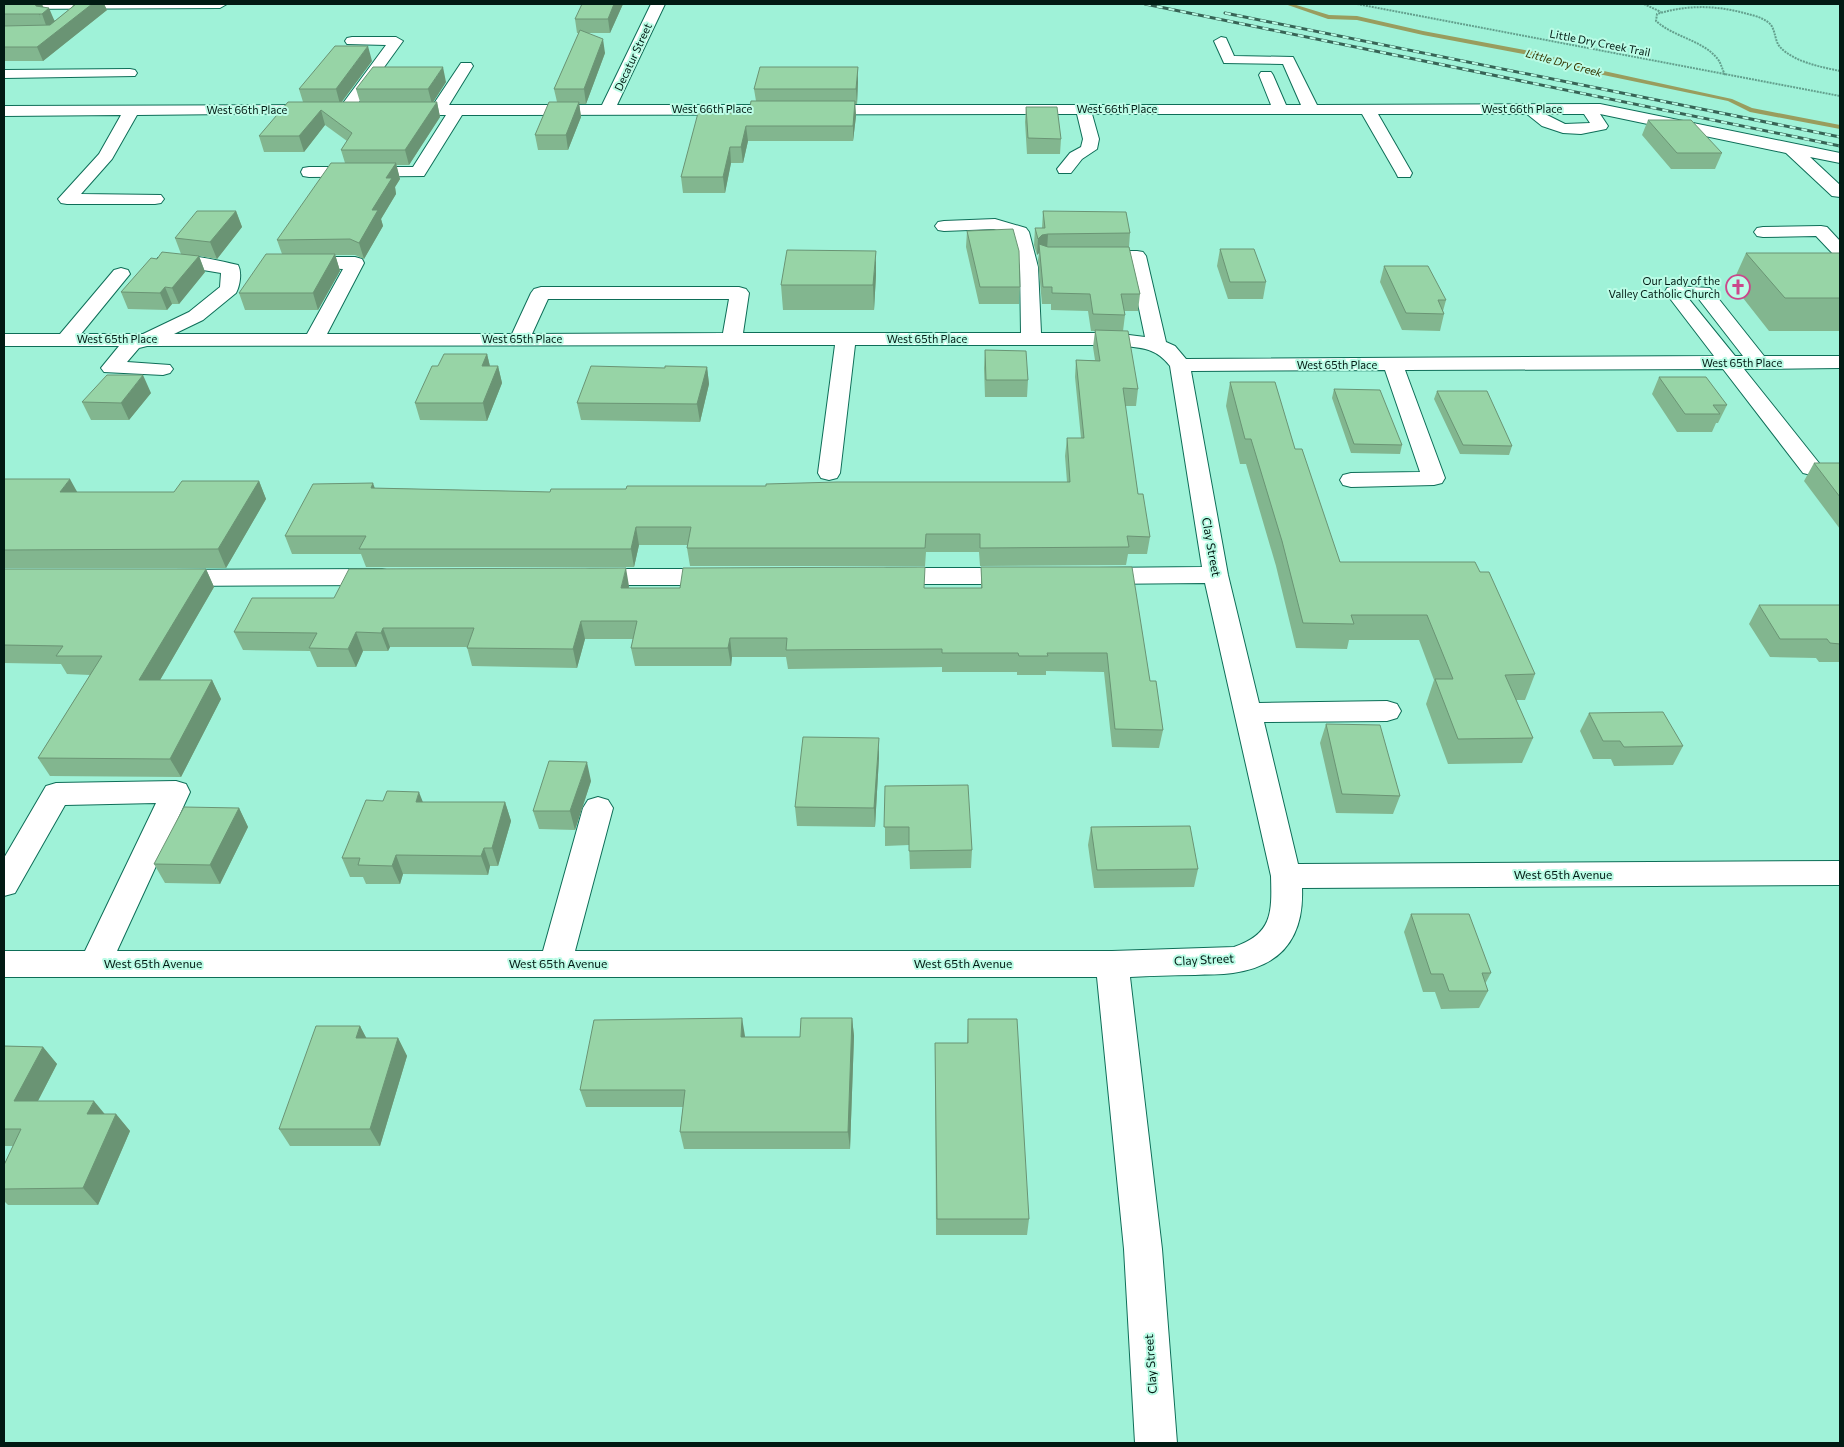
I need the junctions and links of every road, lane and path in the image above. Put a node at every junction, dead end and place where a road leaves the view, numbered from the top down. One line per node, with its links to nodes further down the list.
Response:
1 (184, 4): 2 (street); 6 (street)
2 (220, 4)
3 (658, 4): 22 (street, Decatur Street)
4 (1356, 4): 18 (path, Little Dry Creek Trail)
5 (1644, 4): 7 (path)
6 (4, 5)
7 (1662, 12): 13 (path); 18 (path)
8 (4, 16): 9 (street)
9 (69, 20)
10 (352, 41): 28 (street)
11 (1221, 41): 25 (street)
12 (466, 66): 31 (street)
13 (1840, 71)
14 (130, 73): 16 (street)
15 (4, 74): 16 (street)
16 (80, 74): 19 (street)
17 (1266, 74): 24 (street)
18 (1725, 75): 20 (path, Little Dry Creek Trail)
19 (66, 86)
20 (1840, 96)
21 (53, 98): 33 (street)
22 (608, 109): 23 (street, West 66th Place); 32 (street, West 66th Place)
23 (1083, 109): 24 (street, West 66th Place); 37 (street)
24 (1280, 109): 25 (street, West 66th Place)
25 (1311, 109): 26 (street, West 66th Place)
26 (1367, 109): 35 (street, West 66th Place); 39 (street)
27 (132, 110): 28 (street, West 66th Place); 33 (street, West 66th Place); 41 (street)
28 (346, 110): 29 (street, West 66th Place)
29 (364, 110)
30 (383, 110): 31 (street, West 66th Place)
31 (438, 110): 32 (street, West 66th Place)
32 (457, 110): 38 (street)
33 (40, 111): 34 (street, West 66th Place)
34 (5, 112)
35 (1791, 148): 36 (street); 40 (street)
36 (1840, 158)
37 (1065, 169)
38 (309, 172)
39 (1404, 173)
40 (1838, 192)
41 (155, 199)
42 (944, 226): 57 (street)
43 (1764, 232): 44 (street)
44 (1840, 251)
45 (1074, 257): 60 (street)
46 (159, 262): 55 (street)
47 (285, 264): 56 (street)
48 (120, 274): 54 (street)
49 (247, 287): 50 (street)
50 (214, 327): 55 (street, West 65th Place); 56 (street, West 65th Place)
51 (519, 338): 52 (street, West 65th Place); 52 (street); 56 (street, West 65th Place)
52 (732, 338): 53 (street, West 65th Place)
53 (846, 338): 57 (street, West 65th Place); 69 (street)
54 (66, 339): 55 (street, West 65th Place); 58 (street, West 65th Place)
55 (148, 339): 67 (street)
56 (314, 339)
57 (1031, 339): 60 (street, West 65th Place)
58 (4, 340)
59 (1744, 344): 61 (street); 61 (street); 64 (street)
60 (1157, 345): 66 (street)
61 (1716, 345): 63 (street)
62 (1840, 362): 64 (street, West 65th Place)
63 (1731, 363): 64 (street, West 65th Place); 65 (street, West 65th Place); 68 (street)
64 (1759, 363)
65 (1392, 364): 66 (street, West 65th Place); 70 (street)
66 (1180, 365): 71 (street, Clay Street)
67 (163, 369)
68 (1811, 468)
69 (829, 473)
70 (1350, 480)
71 (1216, 575): 75 (street); 80 (street, Clay Street)
72 (739, 576): 77 (street)
73 (868, 576): 74 (street)
74 (1037, 576)
75 (1077, 576)
76 (401, 577): 78 (street)
77 (570, 577)
78 (153, 578)
79 (1387, 711): 80 (street)
80 (1248, 713): 83 (street, Clay Street)
81 (598, 808): 87 (street)
82 (1840, 873): 83 (street, West 65th Avenue)
83 (1286, 876): 88 (street, Clay Street)
84 (4, 884): 86 (street)
85 (4, 964): 86 (street, West 65th Avenue)
86 (95, 964): 87 (street, West 65th Avenue)
87 (555, 964): 88 (street, West 65th Avenue)
88 (1112, 964): 89 (street, Clay Street)
89 (1156, 1443)

